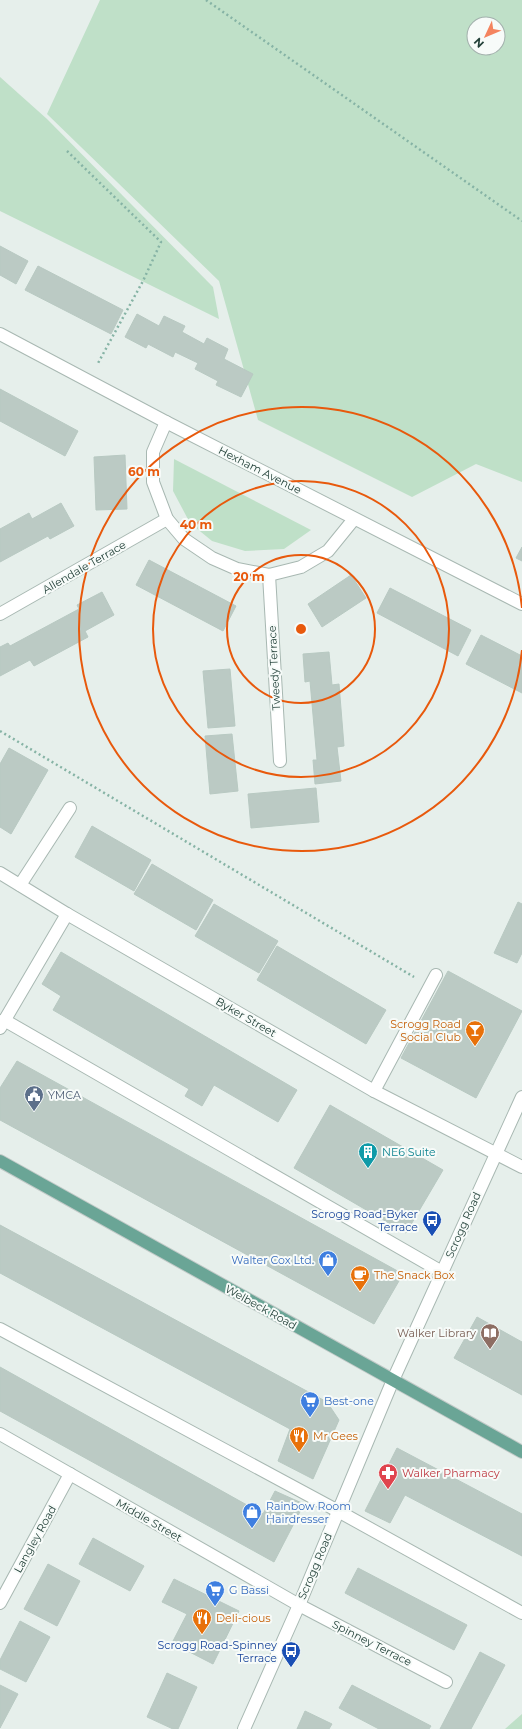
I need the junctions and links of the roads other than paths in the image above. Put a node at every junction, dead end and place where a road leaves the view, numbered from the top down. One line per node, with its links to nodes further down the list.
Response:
1 (0, 334): 2 (street, Hexham Avenue)
2 (166, 422): 3 (street, Hexham Avenue); 4 (street)
3 (354, 518): 5 (street); 6 (street, Hexham Avenue)
4 (167, 519): 5 (street); 7 (street, Allendale Terrace)
5 (269, 575): 8 (street, Tweedy Terrace)
6 (522, 604)
7 (0, 614)
8 (280, 761)
9 (70, 808): 11 (street)
10 (0, 873): 11 (street, Byker Street)
11 (20, 886): 12 (street, Byker Street)
12 (67, 914): 14 (street); 15 (street, Byker Street)
13 (433, 981): 15 (street)
14 (2, 1024): 20 (street)
15 (374, 1091): 17 (street, Byker Street)
16 (522, 1097): 17 (street, Scrogg Road)
17 (496, 1153): 19 (street, Byker Street); 20 (street, Scrogg Road)
18 (0, 1161): 22 (main road, Welbeck Road)
19 (522, 1167)
20 (442, 1272): 22 (street, Scrogg Road)
21 (0, 1329): 26 (street)
22 (393, 1380): 24 (main road, Welbeck Road); 26 (street, Scrogg Road)
23 (0, 1434): 25 (street, Middle Street)
24 (522, 1452)
25 (70, 1474): 27 (street, Langley Road); 28 (street, Middle Street)
26 (338, 1511): 28 (street, Scrogg Road); 29 (street)
27 (0, 1603)
28 (298, 1605): 30 (street, Spinney Terrace); 31 (street, Scrogg Road)
29 (522, 1613)
30 (446, 1682)
31 (244, 1729)

